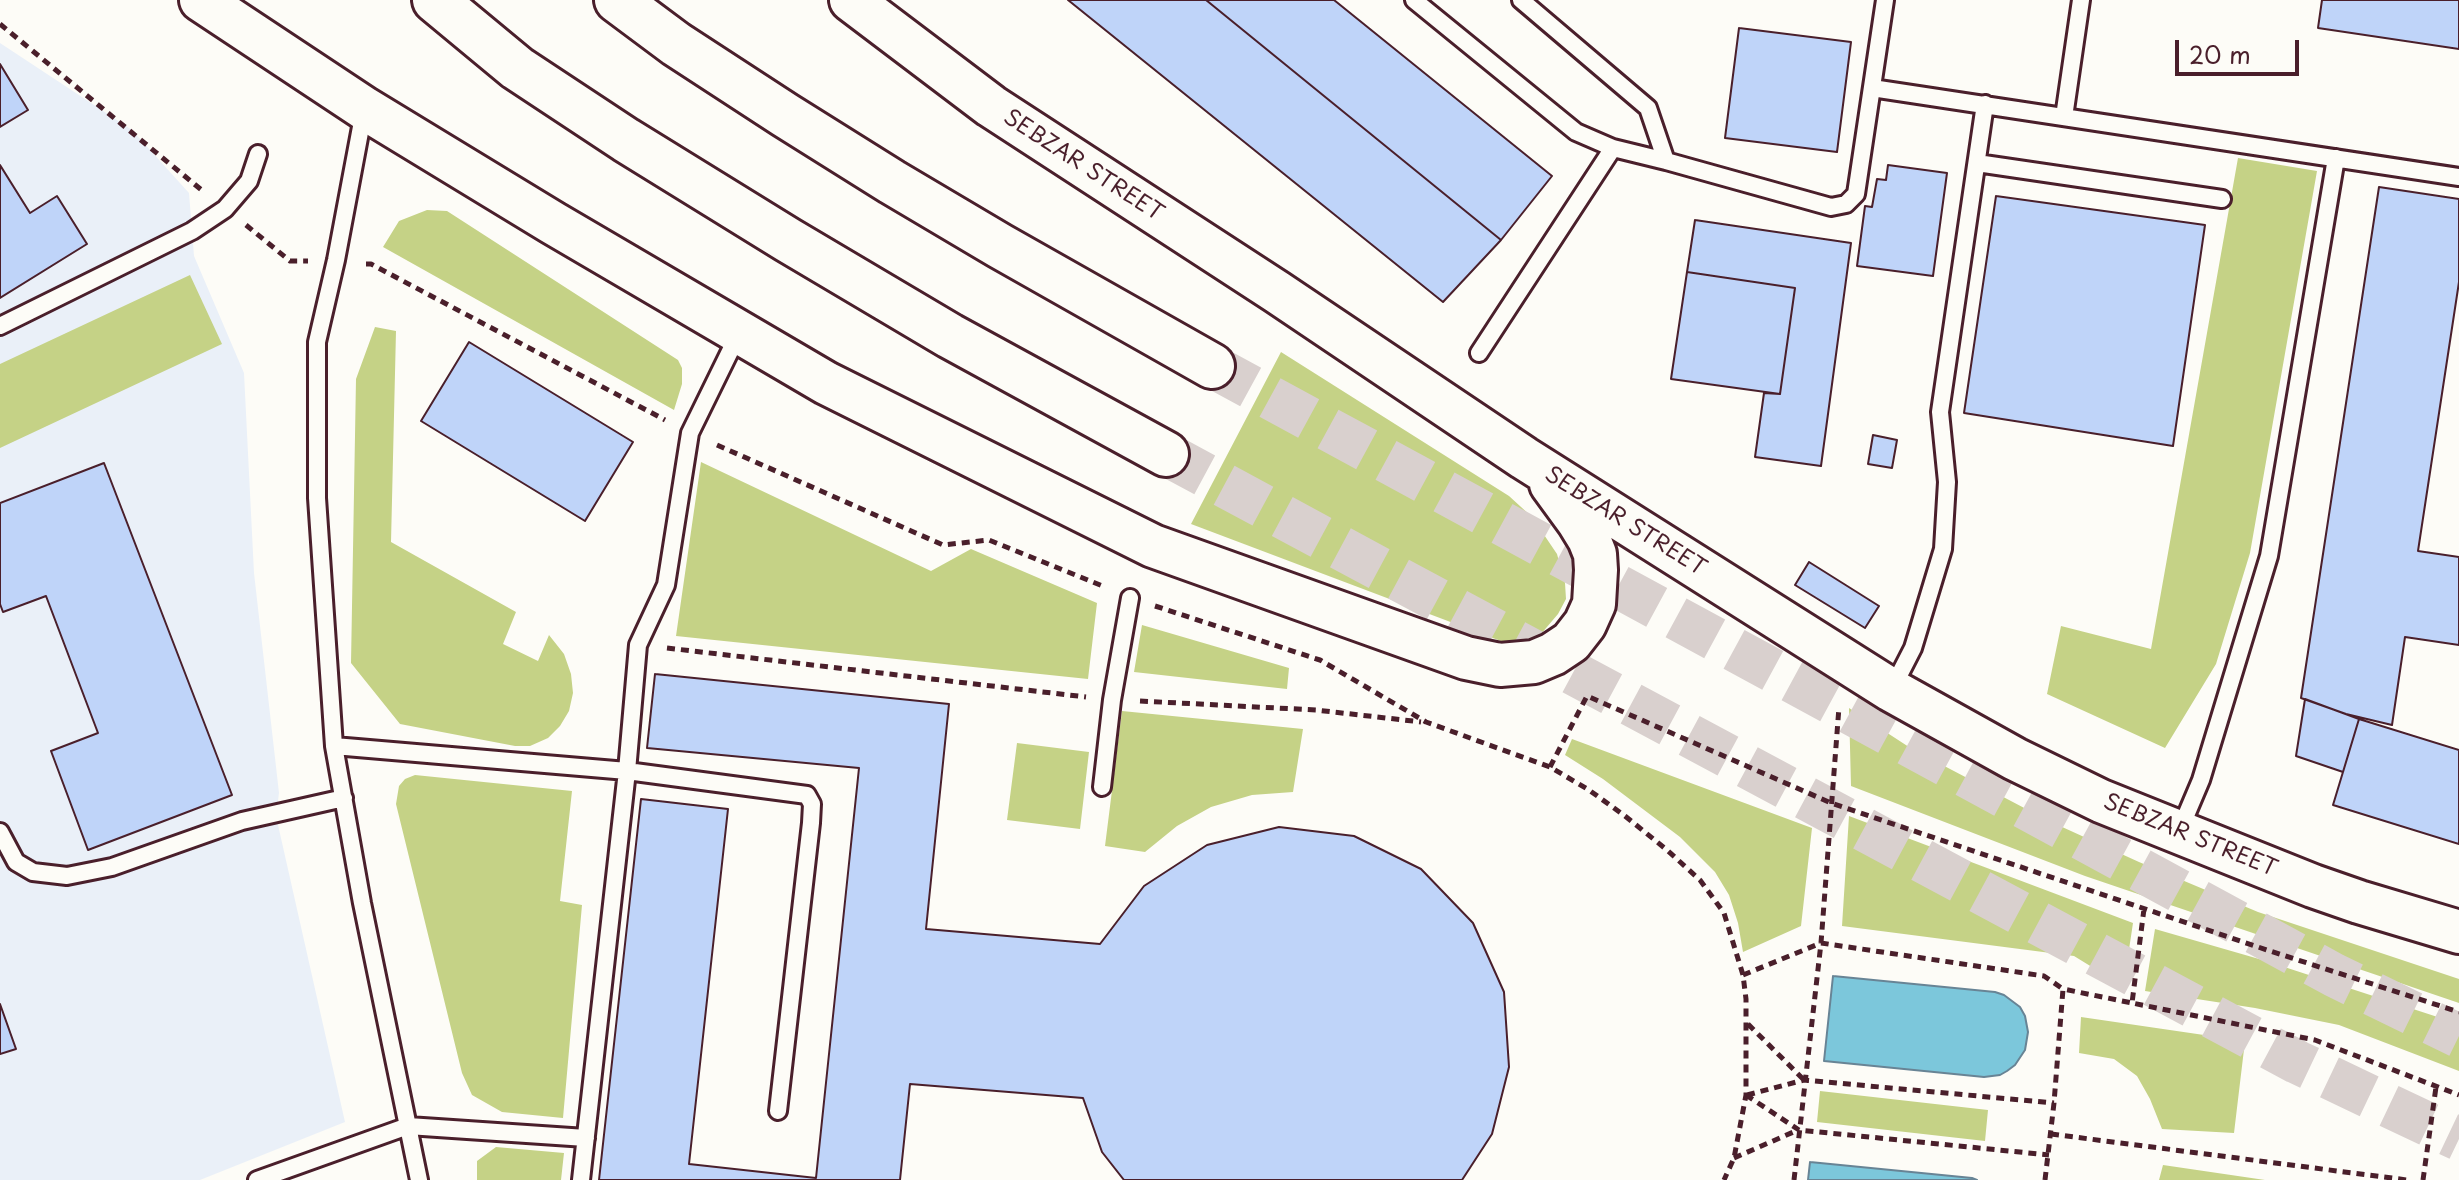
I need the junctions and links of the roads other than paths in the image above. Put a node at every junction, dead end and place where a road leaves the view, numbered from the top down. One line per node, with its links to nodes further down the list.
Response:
1 (201, 0): 13 (street)
2 (404, 0): 10 (main road)
3 (435, 0): 10 (main road)
4 (617, 0): 25 (main road)
5 (851, 0): 27 (street, SEBZAR STREET)
6 (1414, 0): 15 (lane)
7 (1521, 0): 18 (lane)
8 (1885, 0): 11 (lane)
9 (2081, 0): 14 (lane)
10 (517, 68): 26 (main road)
11 (1872, 88): 12 (lane); 18 (lane)
12 (1985, 104): 14 (lane); 19 (lane)
13 (364, 108): 23 (street); 30 (lane)
14 (2064, 117): 17 (lane)
15 (1613, 148): 18 (lane); 24 (lane)
16 (258, 154): 22 (lane)
17 (2336, 158): 20 (lane); 35 (lane)
18 (1666, 161)
19 (1977, 163): 21 (lane); 29 (lane)
20 (2459, 177)
21 (2222, 199)
22 (0, 326)
23 (739, 333): 27 (street); 31 (lane)
24 (1479, 353)
25 (1212, 366)
26 (1166, 454)
27 (1524, 458): 29 (street, SEBZAR STREET)
28 (1130, 598): 32 (lane)
29 (1891, 690): 35 (street, SEBZAR STREET)
30 (334, 746): 31 (lane); 33 (lane)
31 (627, 771): 37 (lane); 39 (lane)
32 (1102, 787)
33 (344, 798): 34 (lane); 38 (lane)
34 (0, 832)
35 (2178, 834): 36 (street, SEBZAR STREET)
36 (2459, 932)
37 (778, 1111)
38 (408, 1126): 39 (lane); 40 (lane); 41 (lane)
39 (586, 1138): 42 (lane)
40 (257, 1180)
41 (419, 1180)
42 (581, 1180)

